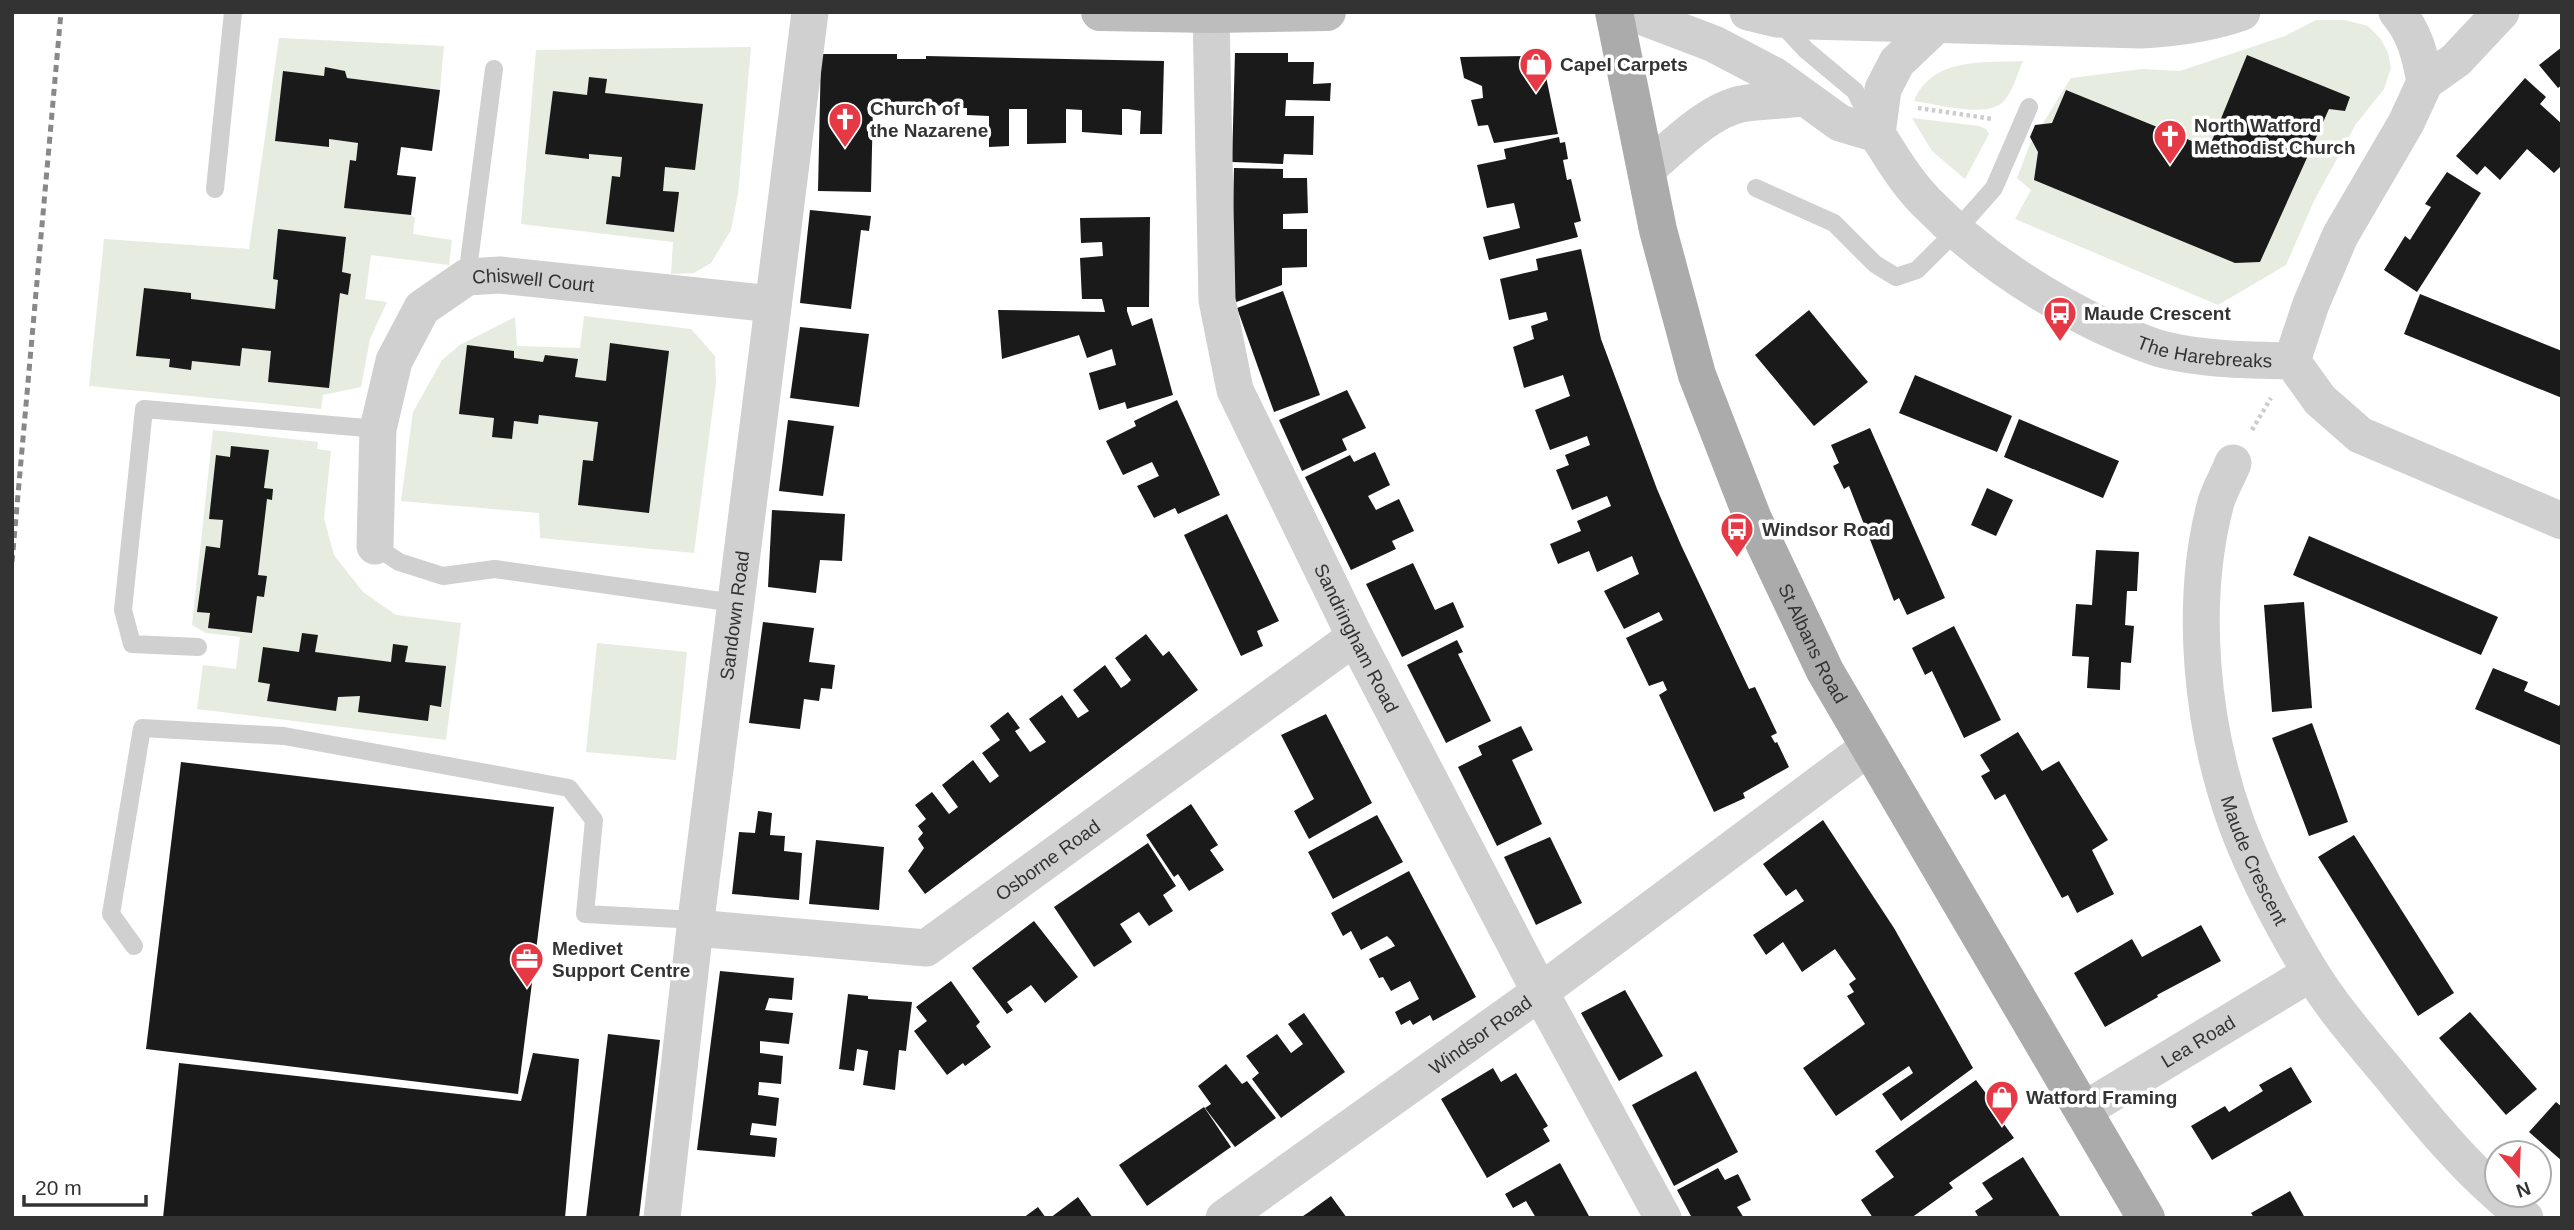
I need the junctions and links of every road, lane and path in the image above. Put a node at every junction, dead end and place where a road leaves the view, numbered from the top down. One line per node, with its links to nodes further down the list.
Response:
1 (233, 12): 21 (lane)
2 (810, 12): 24 (street, Sandown Road)
3 (1100, 12): 10 (street)
4 (1327, 12): 10 (street)
5 (1614, 12): 19 (main road, St Albans Road)
6 (1630, 12): 15 (street)
7 (2242, 12): 12 (street)
8 (2397, 12): 14 (street)
9 (2501, 12): 14 (street)
10 (1211, 14): 31 (street, Sandringham Road)
11 (1762, 15): 12 (street); 17 (lane, The Harebreaks)
12 (1936, 25): 17 (street)
13 (494, 69): 23 (lane)
14 (2425, 82): 25 (street)
15 (1802, 98): 17 (street); 19 (street)
16 (2029, 107): 18 (lane)
17 (1879, 119): 18 (path); 22 (street, The Harebreaks)
18 (2021, 126): 22 (lane)
19 (1647, 169): 33 (main road, St Albans Road)
20 (1756, 188): 22 (lane)
21 (215, 189)
22 (1956, 231): 25 (street, The Harebreaks)
23 (467, 277): 24 (street, Chiswell Court); 26 (street, Chiswell Court)
24 (773, 304): 30 (street, Sandown Road)
25 (2292, 361): 27 (path); 28 (street, The Harebreaks)
26 (378, 429): 29 (street, Chiswell Court); 32 (lane)
27 (2233, 463): 36 (street, Maude Crescent)
28 (2562, 521)
29 (375, 546): 30 (lane)
30 (735, 603): 34 (street, Sandown Road)
31 (1355, 636): 34 (street, Osborne Road); 37 (street, Sandringham Road)
32 (198, 647)
33 (1868, 747): 37 (street, Windsor Road); 38 (main road, St Albans Road)
34 (696, 924): 35 (lane); 40 (street, Sandown Road)
35 (134, 946)
36 (2311, 973): 38 (street, Lea Road); 39 (street, Maude Crescent)
37 (1540, 992): 41 (street, Windsor Road); 42 (street, Sandringham Road)
38 (2084, 1110): 43 (main road, St Albans Road)
39 (2483, 1181)
40 (662, 1218)
41 (1224, 1218)
42 (1663, 1218)
43 (2146, 1218)

